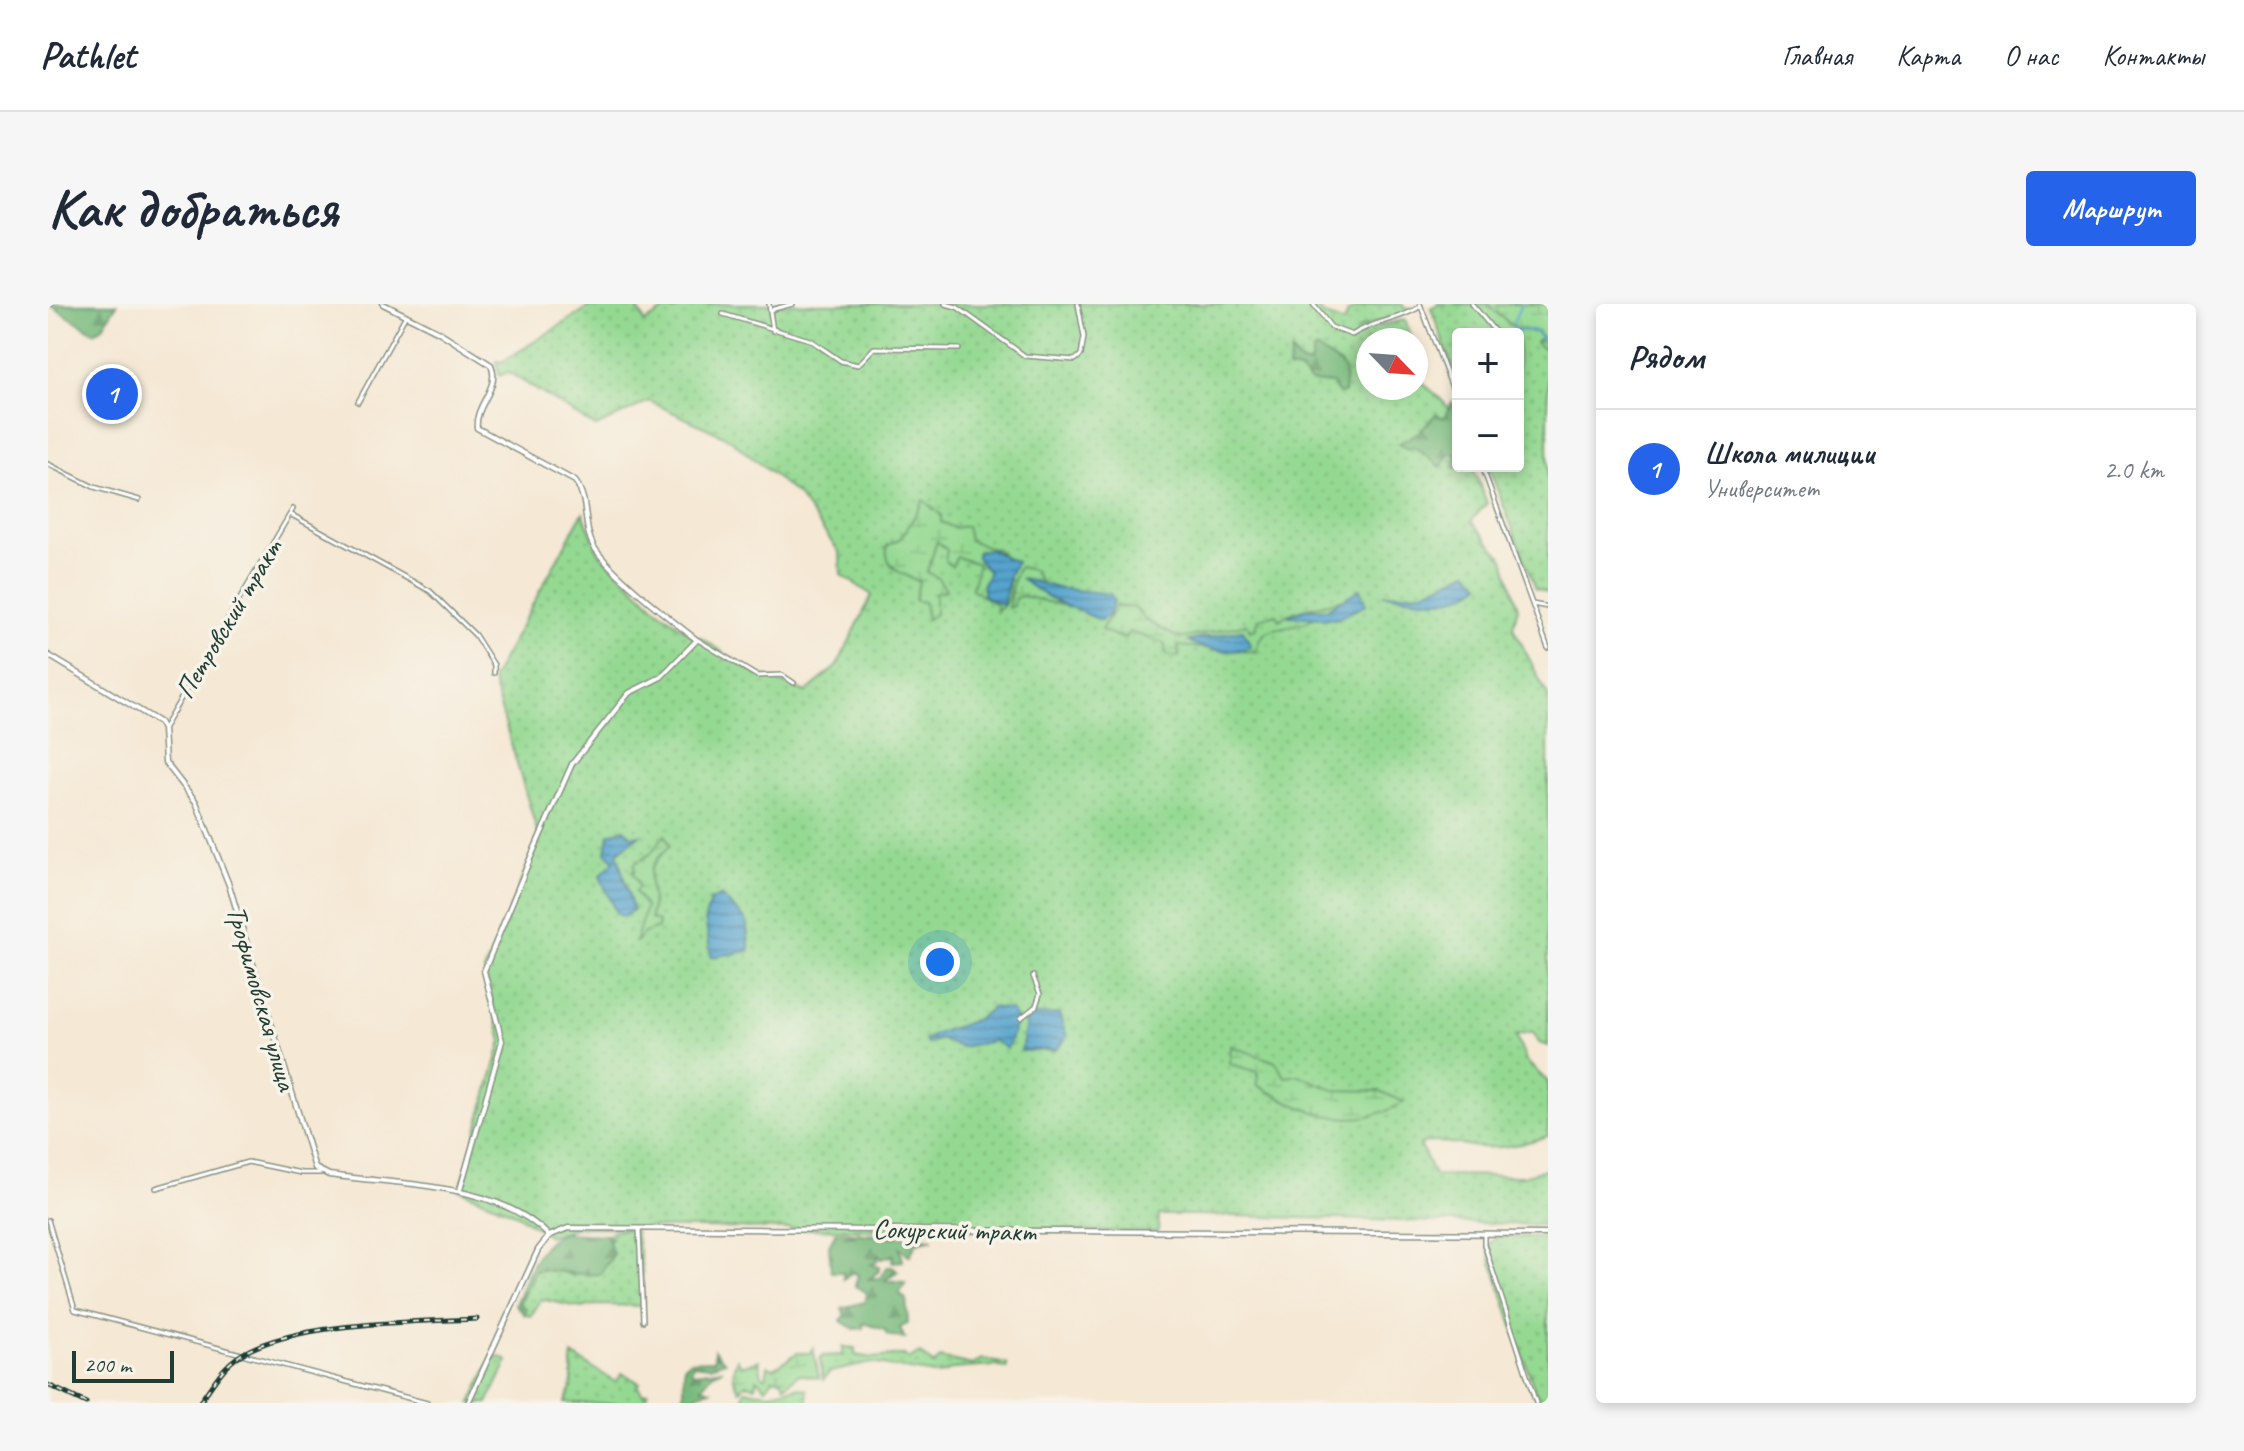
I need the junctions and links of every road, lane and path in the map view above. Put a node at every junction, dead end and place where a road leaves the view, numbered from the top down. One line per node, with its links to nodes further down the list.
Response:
1 (383, 304): 11 (street)
2 (769, 304): 9 (street)
3 (793, 304): 9 (street)
4 (945, 304): 5 (street)
5 (1078, 304)
6 (1313, 304): 8 (street)
7 (1472, 304): 12 (street)
8 (1421, 305): 15 (street)
9 (770, 310): 13 (street)
10 (723, 314): 13 (street)
11 (406, 315): 16 (street); 24 (street)
12 (1492, 328)
13 (773, 331): 14 (street)
14 (959, 349)
15 (1457, 400)
16 (358, 402)
17 (48, 464): 19 (street)
18 (1484, 472): 22 (street)
19 (139, 500)
20 (293, 509): 21 (street, Петровский тракт)
21 (290, 514): 27 (street); 29 (street, Петровский тракт)
22 (1532, 604): 23 (street); 25 (street)
23 (1548, 607)
24 (697, 640): 28 (street); 34 (street)
25 (1548, 648)
26 (48, 655): 29 (street)
27 (494, 673)
28 (794, 683)
29 (163, 729): 32 (street, Трофимовская улица)
30 (1033, 976): 31 (street)
31 (1021, 1018)
32 (320, 1173): 33 (street); 34 (street)
33 (156, 1188)
34 (460, 1190): 39 (street)
35 (48, 1220): 41 (street)
36 (639, 1227): 37 (street, Сокурский тракт); 39 (street, Сокурский тракт); 40 (street)
37 (1484, 1234): 38 (street, Сокурский тракт); 43 (street)
38 (1548, 1234)
39 (549, 1236): 42 (street)
40 (643, 1321)
41 (427, 1403)
42 (468, 1403)
43 (1536, 1403)

